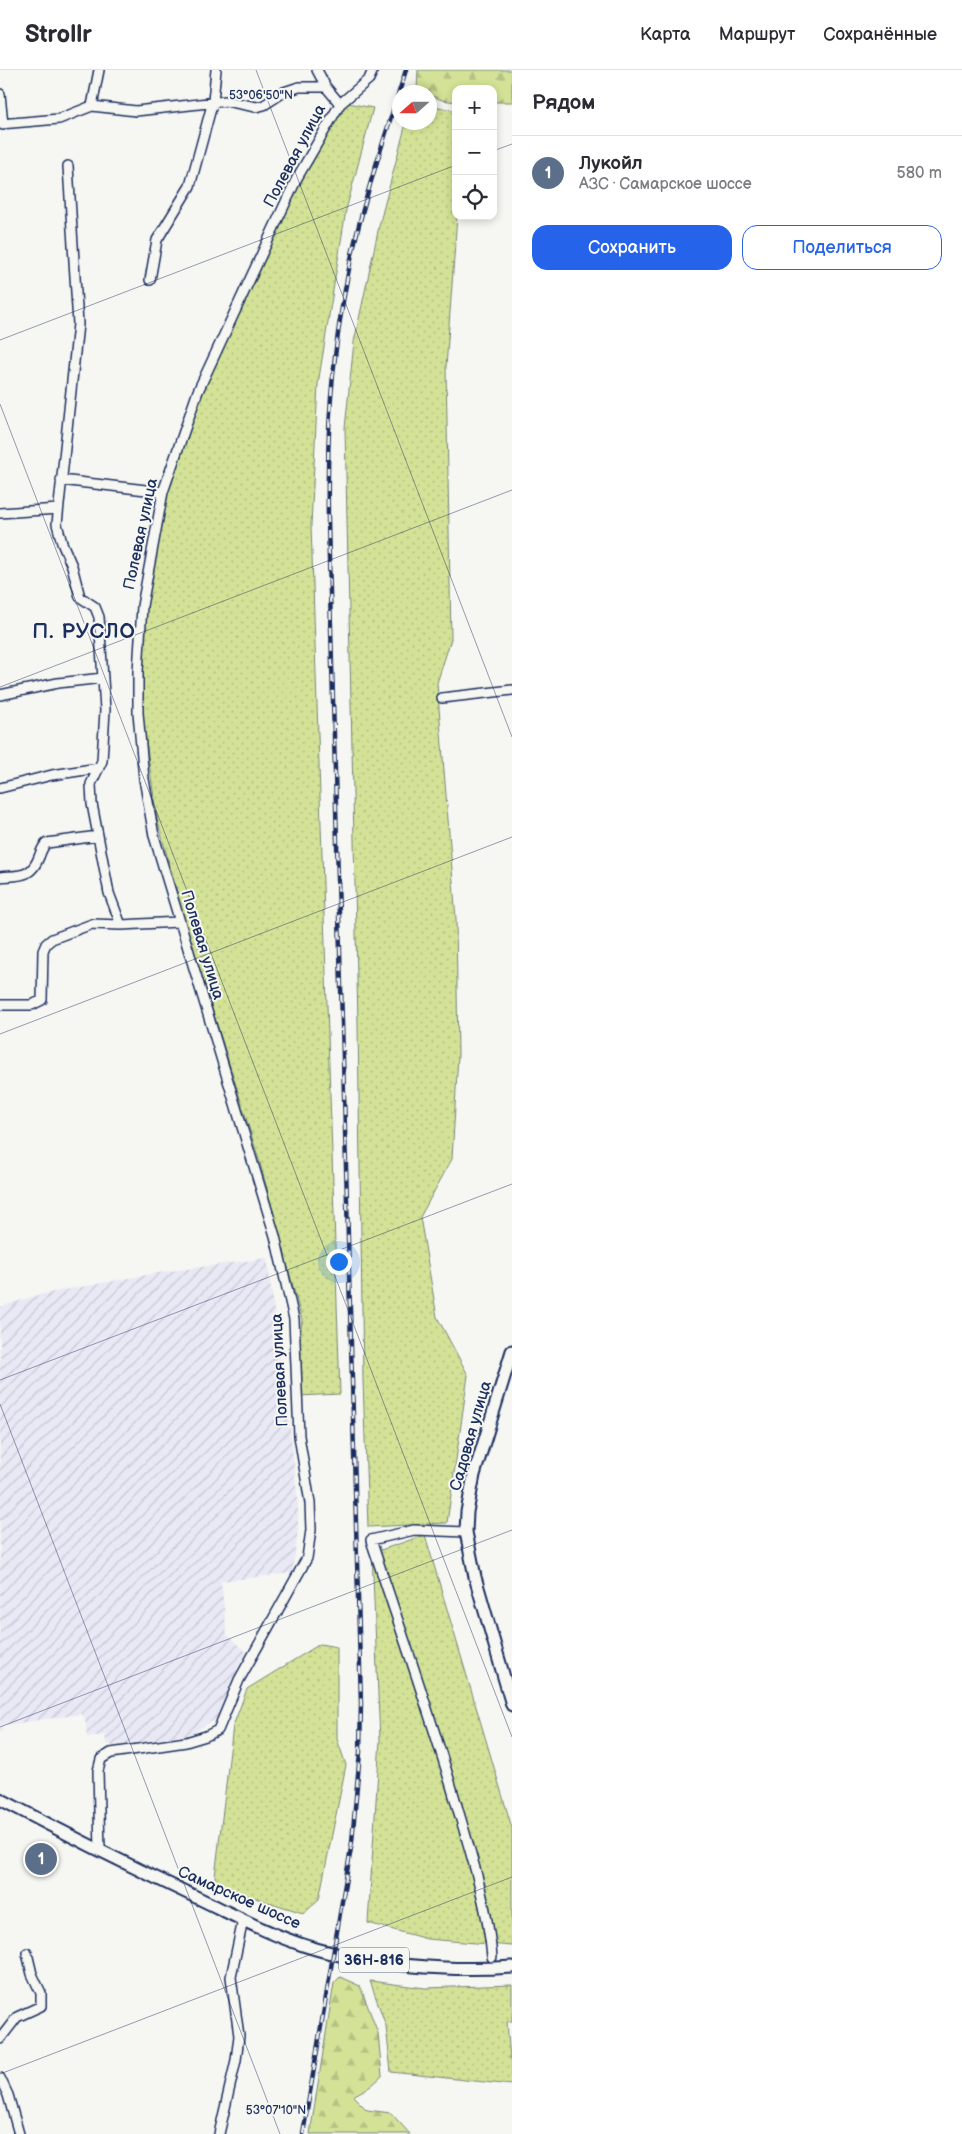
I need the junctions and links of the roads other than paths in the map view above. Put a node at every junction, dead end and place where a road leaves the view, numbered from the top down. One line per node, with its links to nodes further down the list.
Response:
1 (99, 70): 9 (street)
2 (216, 70): 7 (street)
3 (317, 70): 5 (street)
4 (373, 70): 8 (street, Полевая улица)
5 (326, 87): 7 (street); 8 (street)
6 (0, 94): 10 (street)
7 (213, 101): 9 (street); 12 (street)
8 (340, 104): 14 (street, Полевая улица)
9 (92, 106): 10 (street)
10 (1, 125)
11 (68, 166): 13 (street)
12 (150, 280)
13 (61, 480): 14 (street); 15 (street)
14 (163, 492): 25 (street, Полевая улица)
15 (58, 509): 16 (street); 17 (street)
16 (0, 513)
17 (103, 678): 19 (street); 21 (street)
18 (512, 690): 20 (street)
19 (0, 695)
20 (442, 698)
21 (100, 768): 22 (street); 23 (street)
22 (0, 788)
23 (98, 836): 24 (street); 26 (street)
24 (0, 877)
25 (179, 922): 26 (street); 33 (street, Полевая улица)
26 (121, 925): 27 (street)
27 (0, 1005)
28 (511, 1357): 29 (main road, Садовая улица)
29 (466, 1532): 30 (main road, Садовая улица); 36 (street)
30 (509, 1685): 31 (main road, Садовая улица)
31 (512, 1705)
32 (0, 1798): 33 (main road, Самарское шоссе / 36Н-816)
33 (100, 1851): 34 (main road, Самарское шоссе / 36Н-816)
34 (243, 1920): 37 (main road, Самарское шоссе / 36Н-816); 41 (street)
35 (27, 1953): 38 (street)
36 (492, 1957)
37 (512, 1967)
38 (0, 2038)
39 (0, 2078): 40 (street)
40 (19, 2134)
41 (219, 2134)

